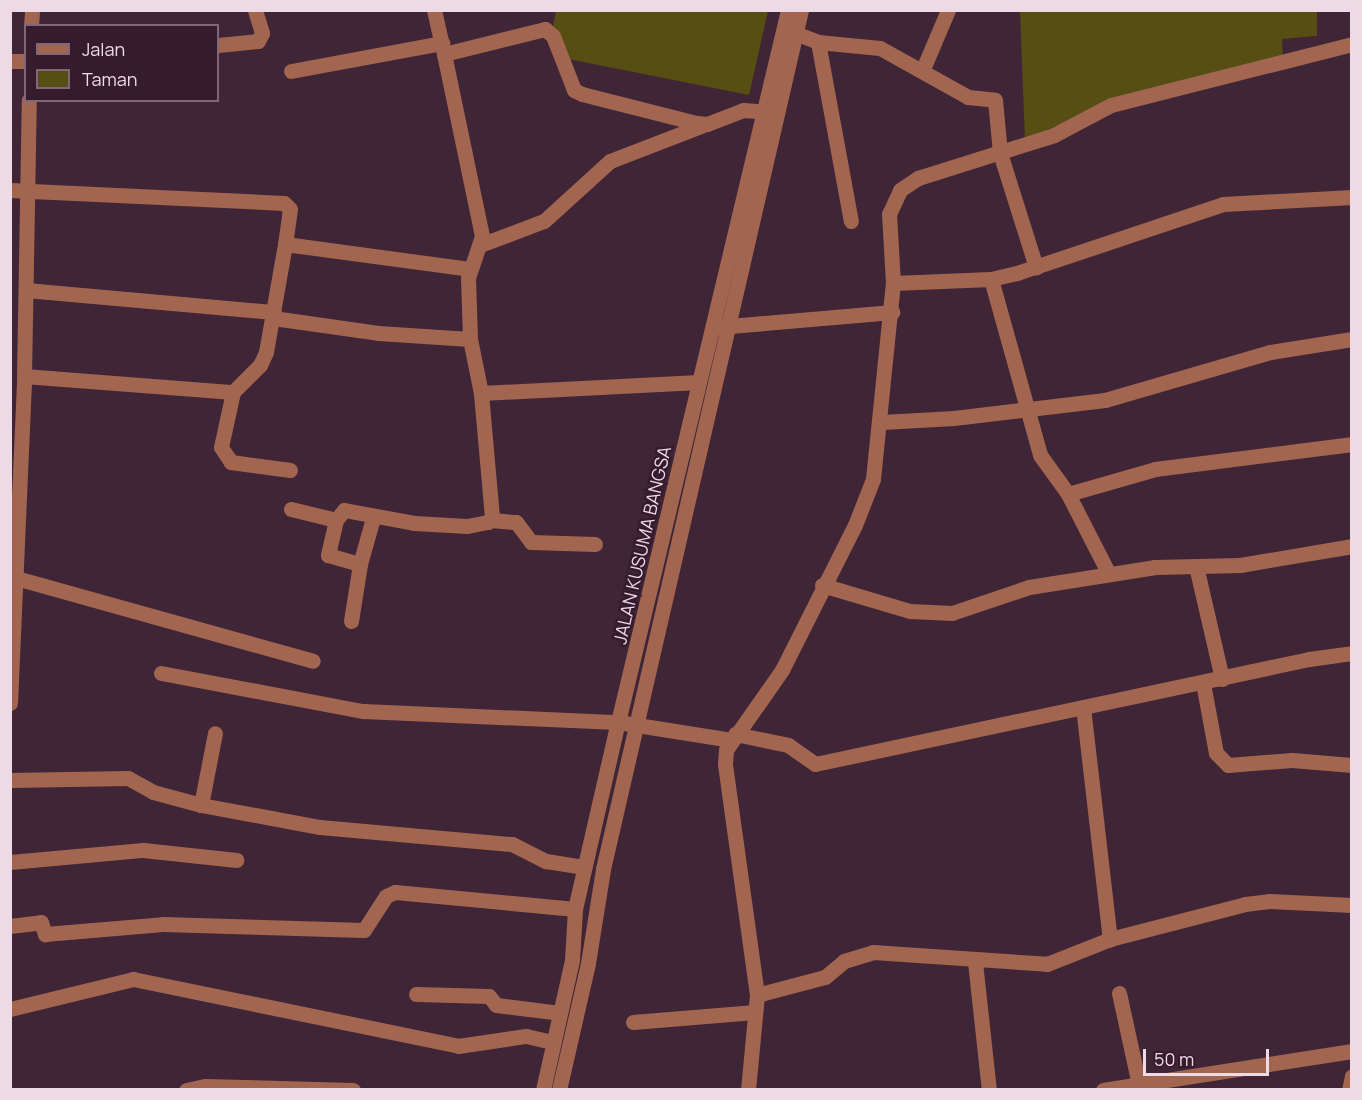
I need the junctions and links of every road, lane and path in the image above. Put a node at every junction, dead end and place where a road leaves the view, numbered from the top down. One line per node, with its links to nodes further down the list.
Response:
1 (255, 10): 9 (street)
2 (434, 10): 10 (street)
3 (788, 10): 6 (street, JALAN KUSUMA BANGSA)
4 (801, 10): 6 (street, JALAN KUSUMA BANGSA)
5 (948, 10): 11 (street)
6 (789, 31): 7 (street); 14 (street, JALAN KUSUMA BANGSA)
7 (818, 42): 11 (street); 20 (street)
8 (1352, 44): 16 (street)
9 (219, 45)
10 (443, 48): 12 (street); 15 (street); 22 (street)
11 (923, 69): 16 (street)
12 (291, 71)
13 (29, 102): 17 (street)
14 (770, 112): 15 (street); 30 (street, JALAN KUSUMA BANGSA)
15 (707, 124): 22 (street)
16 (1000, 153): 23 (street); 26 (street)
17 (27, 189): 18 (street); 21 (street); 27 (street)
18 (10, 190)
19 (1352, 197): 23 (street)
20 (851, 221)
21 (285, 244): 24 (street); 29 (street)
22 (480, 244): 24 (street)
23 (1036, 267): 25 (street)
24 (469, 269): 31 (street)
25 (991, 279): 26 (street); 37 (street)
26 (892, 283): 28 (street)
27 (26, 290): 29 (street); 33 (street)
28 (892, 312): 30 (street); 38 (street)
29 (274, 315): 31 (street); 35 (street)
30 (719, 326): 34 (street, JALAN KUSUMA BANGSA); 40 (street, JALAN KUSUMA BANGSA)
31 (470, 339): 36 (street)
32 (1352, 339): 37 (street)
33 (24, 376): 35 (street); 48 (street)
34 (699, 382): 36 (street); 39 (street, JALAN KUSUMA BANGSA)
35 (233, 392): 42 (street)
36 (481, 393): 47 (street)
37 (1025, 408): 38 (street); 43 (street)
38 (882, 422): 55 (street)
39 (690, 426): 40 (street); 57 (street, JALAN KUSUMA BANGSA)
40 (706, 431): 58 (street, JALAN KUSUMA BANGSA)
41 (1352, 444): 43 (street)
42 (290, 470)
43 (1068, 494): 54 (street)
44 (291, 509): 46 (street)
45 (373, 518): 46 (street); 47 (street); 51 (street)
46 (336, 520): 51 (street)
47 (491, 520): 49 (street)
48 (13, 544): 53 (street)
49 (596, 544)
50 (1352, 546): 52 (street)
51 (360, 564): 56 (street)
52 (1196, 566): 54 (street); 62 (street)
53 (14, 569): 60 (street); 64 (street)
54 (1109, 574): 55 (street)
55 (822, 585): 70 (street)
56 (351, 621)
57 (643, 628): 58 (street); 67 (street, JALAN KUSUMA BANGSA)
58 (659, 635): 68 (street, JALAN KUSUMA BANGSA)
59 (1352, 653): 62 (street)
60 (313, 661)
61 (161, 673): 67 (street)
62 (1222, 679): 63 (street)
63 (1203, 683): 66 (street); 71 (street)
64 (11, 685): 65 (street)
65 (10, 703)
66 (1083, 707): 70 (street); 80 (street)
67 (618, 722): 68 (street); 76 (street, JALAN KUSUMA BANGSA)
68 (636, 723): 70 (street); 83 (street, JALAN KUSUMA BANGSA)
69 (215, 733): 73 (street)
70 (733, 737): 86 (street)
71 (1352, 765)
72 (10, 780): 73 (street)
73 (201, 805): 76 (street)
74 (236, 860): 75 (street)
75 (10, 862)
76 (585, 867): 78 (street, JALAN KUSUMA BANGSA)
77 (1352, 905): 80 (street)
78 (575, 909): 79 (street); 81 (street, JALAN KUSUMA BANGSA)
79 (10, 926)
80 (1110, 939): 82 (street)
81 (572, 960): 83 (street); 89 (street, JALAN KUSUMA BANGSA)
82 (975, 962): 86 (street); 101 (street)
83 (588, 963): 99 (street, JALAN KUSUMA BANGSA)
84 (1119, 993): 94 (street)
85 (416, 994): 89 (street)
86 (757, 995): 88 (street)
87 (10, 1008): 91 (street)
88 (755, 1012): 90 (street); 100 (street)
89 (560, 1013): 91 (street, JALAN KUSUMA BANGSA)
90 (633, 1022)
91 (553, 1042): 98 (street, JALAN KUSUMA BANGSA)
92 (1352, 1051): 94 (street)
93 (1352, 1076): 103 (street)
94 (1139, 1085): 102 (street)
95 (258, 1088): 96 (street); 97 (street)
96 (186, 1089)
97 (353, 1089)
98 (543, 1089)
99 (559, 1089)
100 (748, 1089)
101 (989, 1089)
102 (1103, 1089)
103 (1349, 1089)

